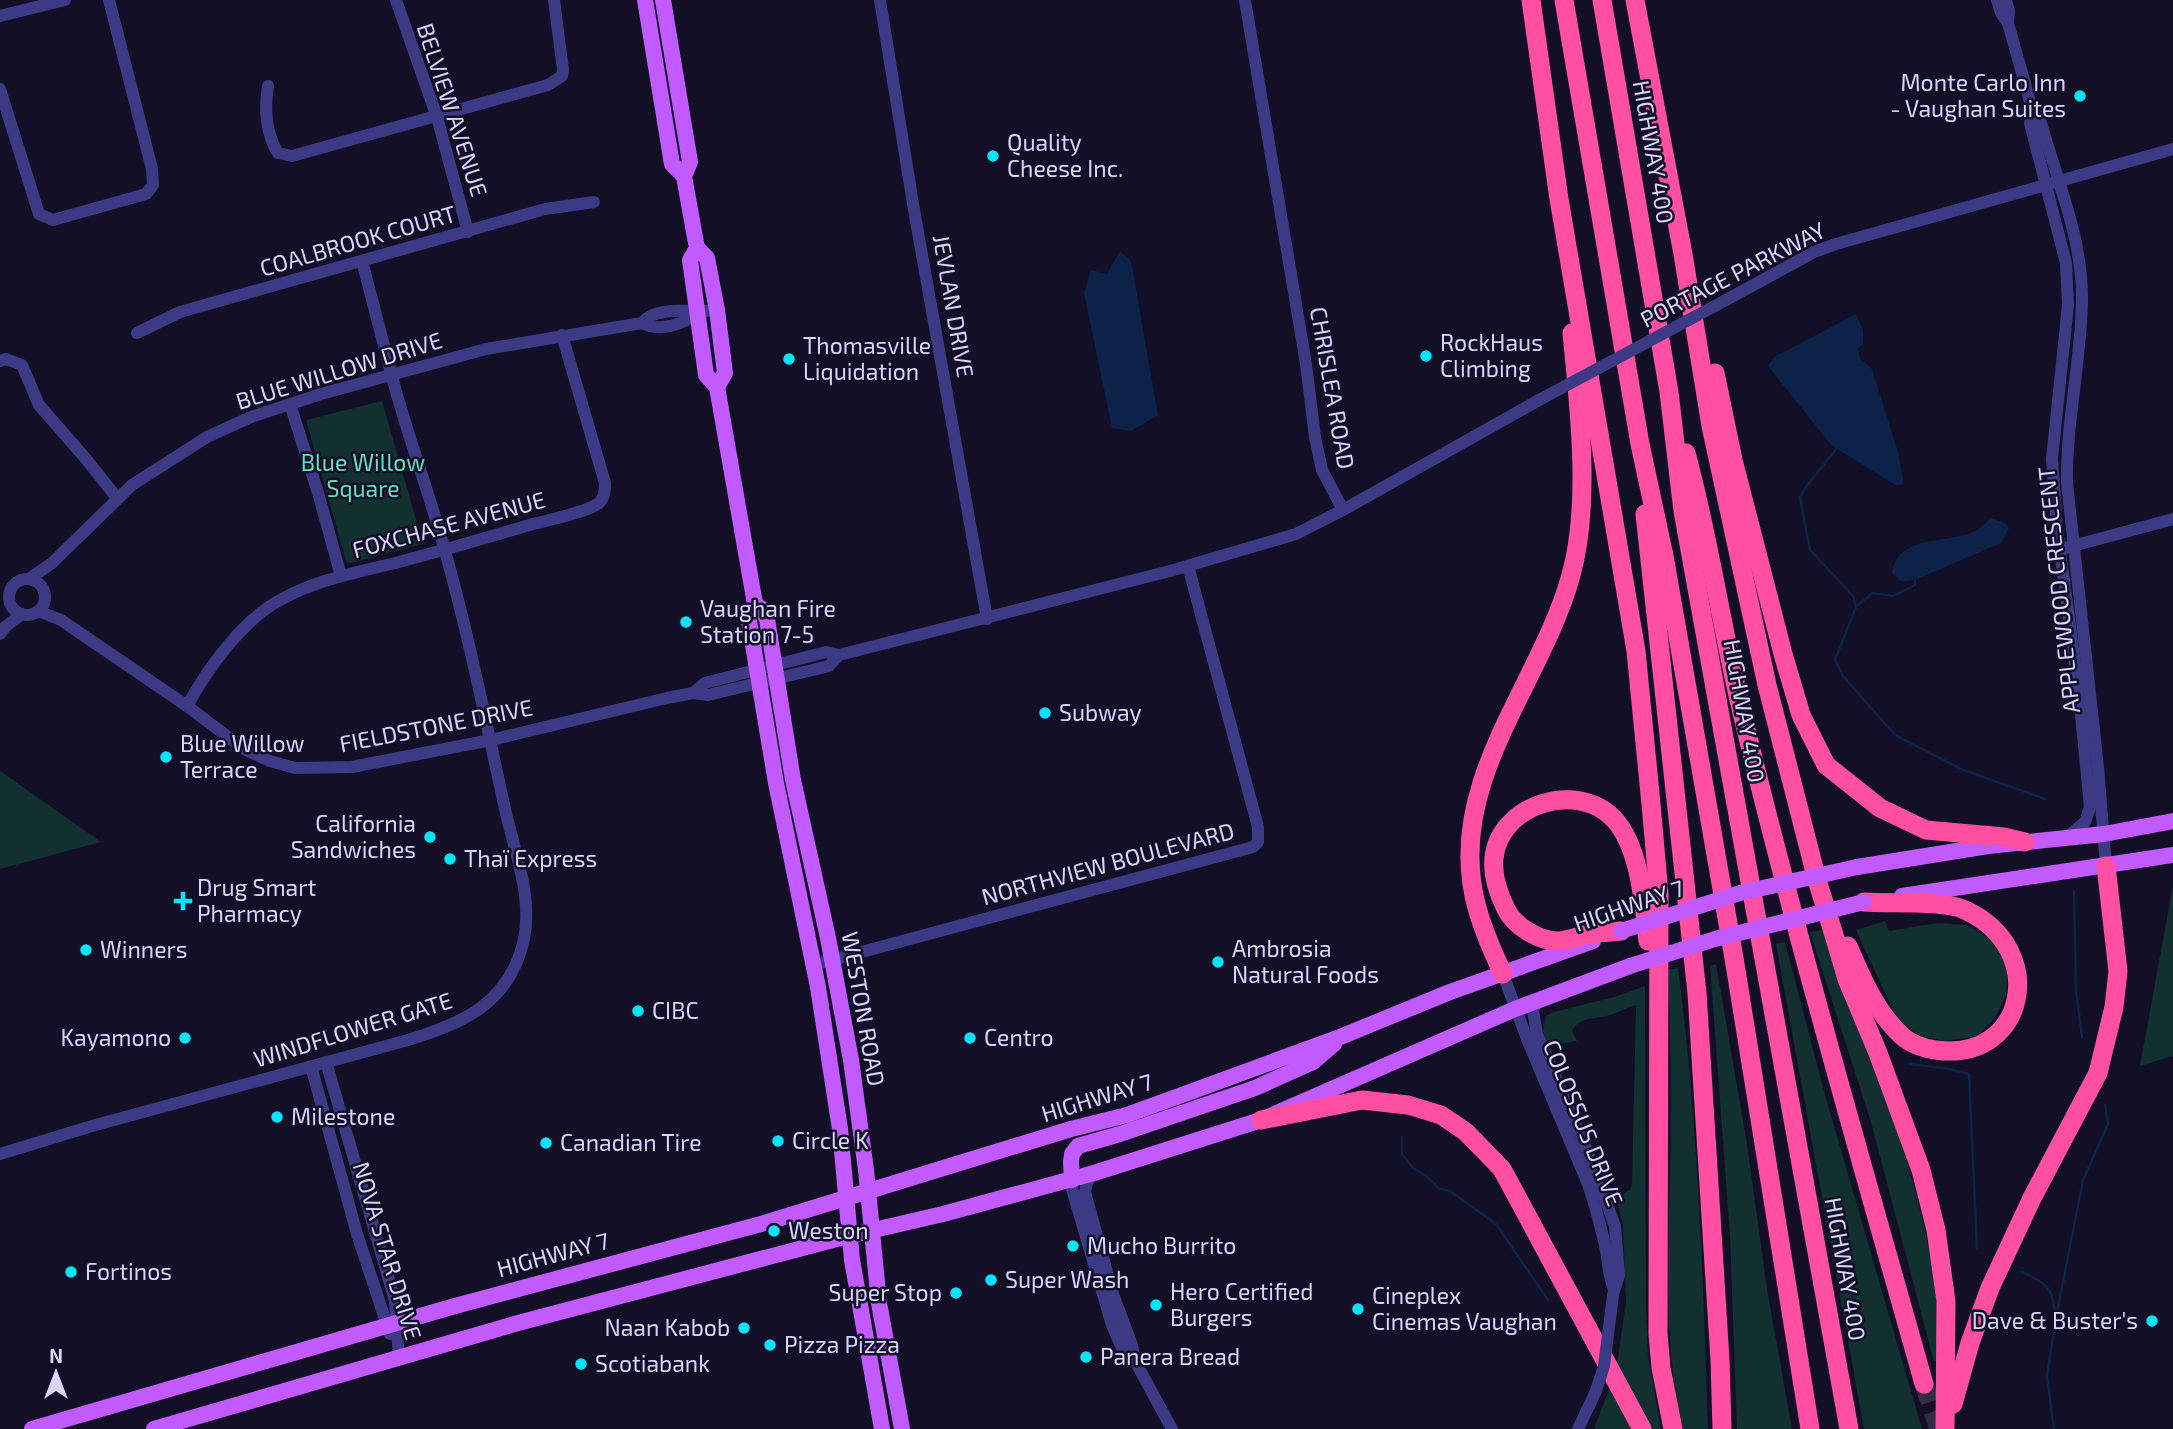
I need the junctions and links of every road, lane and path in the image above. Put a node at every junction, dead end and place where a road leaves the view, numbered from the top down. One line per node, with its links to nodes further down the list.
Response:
1 (65, 0): 15 (street)
2 (109, 0): 18 (street)
3 (396, 0): 19 (street, BELVIEW AVENUE)
4 (554, 0): 19 (street)
5 (645, 0): 21 (main road, WESTON ROAD)
6 (663, 0): 21 (main road, WESTON ROAD)
7 (880, 0): 52 (street, JEVLAN DRIVE)
8 (1245, 0): 40 (street, CHRISLEA ROAD)
9 (1531, 0): 23 (highway)
10 (1564, 0): 38 (highway)
11 (1602, 0): 36 (highway, HIGHWAY 400)
12 (1635, 0): 27 (highway)
13 (1997, 0): 16 (street, APPLEWOOD CRESCENT)
14 (2006, 0): 16 (street, APPLEWOOD CRESCENT)
15 (0, 16)
16 (2008, 23): 22 (street, APPLEWOOD CRESCENT)
17 (268, 86): 19 (street)
18 (0, 89)
19 (437, 117): 25 (street, BELVIEW AVENUE)
20 (2173, 149): 22 (street, PORTAGE PARKWAY)
21 (684, 177): 26 (main road, WESTON ROAD)
22 (2052, 183): 40 (street, PORTAGE PARKWAY, bridge); 42 (street, APPLEWOOD CRESCENT)
23 (1559, 199): 69 (highway); 71 (highway)
24 (594, 202): 25 (street, COALBROOK COURT)
25 (468, 232): 28 (street, COALBROOK COURT)
26 (696, 248): 29 (main road, WESTON ROAD); 30 (main road, WESTON ROAD)
27 (1683, 254): 61 (highway); 64 (highway)
28 (362, 261): 31 (street, COALBROOK COURT); 34 (street, WINDFLOWER GATE)
29 (717, 310): 30 (street, BLUE WILLOW DRIVE); 35 (main road, WESTON ROAD)
30 (697, 313): 32 (street, BLUE WILLOW DRIVE); 35 (main road, WESTON ROAD)
31 (137, 333)
32 (562, 335): 34 (street, BLUE WILLOW DRIVE); 43 (street, FOXCHASE AVENUE)
33 (0, 361): 39 (street)
34 (392, 375): 37 (street, BLUE WILLOW DRIVE); 43 (street, WINDFLOWER GATE)
35 (717, 387): 50 (main road, WESTON ROAD)
36 (1670, 392): 88 (highway); 99 (highway, HIGHWAY 400)
37 (290, 404): 39 (street, BLUE WILLOW DRIVE); 46 (street)
38 (1640, 444): 97 (highway); 98 (highway)
39 (117, 498): 44 (street, BLUE WILLOW DRIVE)
40 (1343, 510): 45 (street)
41 (2173, 519): 42 (street)
42 (2066, 548): 59 (street, APPLEWOOD CRESCENT); 60 (street, APPLEWOOD CRESCENT)
43 (445, 550): 46 (street, FOXCHASE AVENUE); 57 (street, WINDFLOWER GATE)
44 (51, 564): 47 (street, BLUE WILLOW DRIVE); 48 (street, BLUE WILLOW DRIVE)
45 (1188, 566): 52 (street); 67 (street, NORTHVIEW BOULEVARD)
46 (341, 576): 56 (street, FOXCHASE AVENUE)
47 (29, 579): 48 (street); 49 (street)
48 (42, 600): 51 (street); 56 (street, FIELDSTONE DRIVE)
49 (11, 604): 51 (street); 53 (street)
50 (755, 604): 54 (main road, WESTON ROAD); 55 (main road, WESTON ROAD)
51 (22, 614): 53 (street)
52 (986, 619): 54 (street)
53 (2, 630)
54 (777, 672): 55 (street, FIELDSTONE DRIVE); 67 (main road, WESTON ROAD)
55 (758, 677): 57 (street, FIELDSTONE DRIVE); 68 (main road, WESTON ROAD)
56 (187, 706): 57 (street, FIELDSTONE DRIVE)
57 (491, 740): 75 (street, WINDFLOWER GATE)
58 (2173, 821): 59 (main road, HIGHWAY 7)
59 (2104, 834): 60 (main road, HIGHWAY 7); 63 (street, APPLEWOOD CRESCENT)
60 (2067, 837): 61 (main road, HIGHWAY 7)
61 (2025, 842): 66 (main road, HIGHWAY 7, bridge)
62 (2173, 855): 63 (main road)
63 (2106, 866): 65 (main road); 100 (highway)
64 (1817, 880): 65 (highway); 100 (highway)
65 (1864, 902): 70 (main road, bridge)
66 (1621, 931): 69 (main road, HIGHWAY 7); 71 (highway)
67 (832, 960): 68 (street, NORTHVIEW BOULEVARD); 81 (main road, WESTON ROAD)
68 (813, 965): 82 (main road, WESTON ROAD)
69 (1503, 974): 72 (street, COLOSSUS DRIVE); 74 (main road, HIGHWAY 7)
70 (1538, 1000): 72 (main road); 73 (street, COLOSSUS DRIVE)
71 (1659, 1003): 96 (highway)
72 (1515, 1009): 73 (street, COLOSSUS DRIVE); 77 (main road)
73 (1532, 1036): 94 (street, COLOSSUS DRIVE, bridge)
74 (1340, 1037): 80 (main road); 81 (main road, HIGHWAY 7)
75 (326, 1062): 76 (street, WINDFLOWER GATE); 85 (street, NOVA STAR DRIVE)
76 (311, 1066): 78 (street, WINDFLOWER GATE); 85 (street, NOVA STAR DRIVE)
77 (1261, 1120): 79 (main road); 95 (highway)
78 (0, 1154)
79 (1094, 1173): 80 (main road); 87 (street)
80 (1072, 1180): 83 (main road); 87 (street)
81 (869, 1191): 82 (main road, HIGHWAY 7); 83 (main road, WESTON ROAD)
82 (846, 1199): 84 (main road, WESTON ROAD); 85 (main road, HIGHWAY 7)
83 (872, 1230): 84 (main road); 92 (main road, WESTON ROAD)
84 (848, 1236): 86 (main road); 91 (main road, WESTON ROAD)
85 (392, 1324): 86 (street, NOVA STAR DRIVE); 89 (main road, HIGHWAY 7)
86 (399, 1357): 90 (main road)
87 (1135, 1361): 93 (street)
88 (1924, 1384)
89 (32, 1429)
90 (154, 1429)
91 (882, 1429)
92 (902, 1429)
93 (1172, 1429)
94 (1578, 1429)
95 (1642, 1429)
96 (1673, 1429)
97 (1721, 1429)
98 (1810, 1429)
99 (1849, 1429)
100 (1946, 1429)

